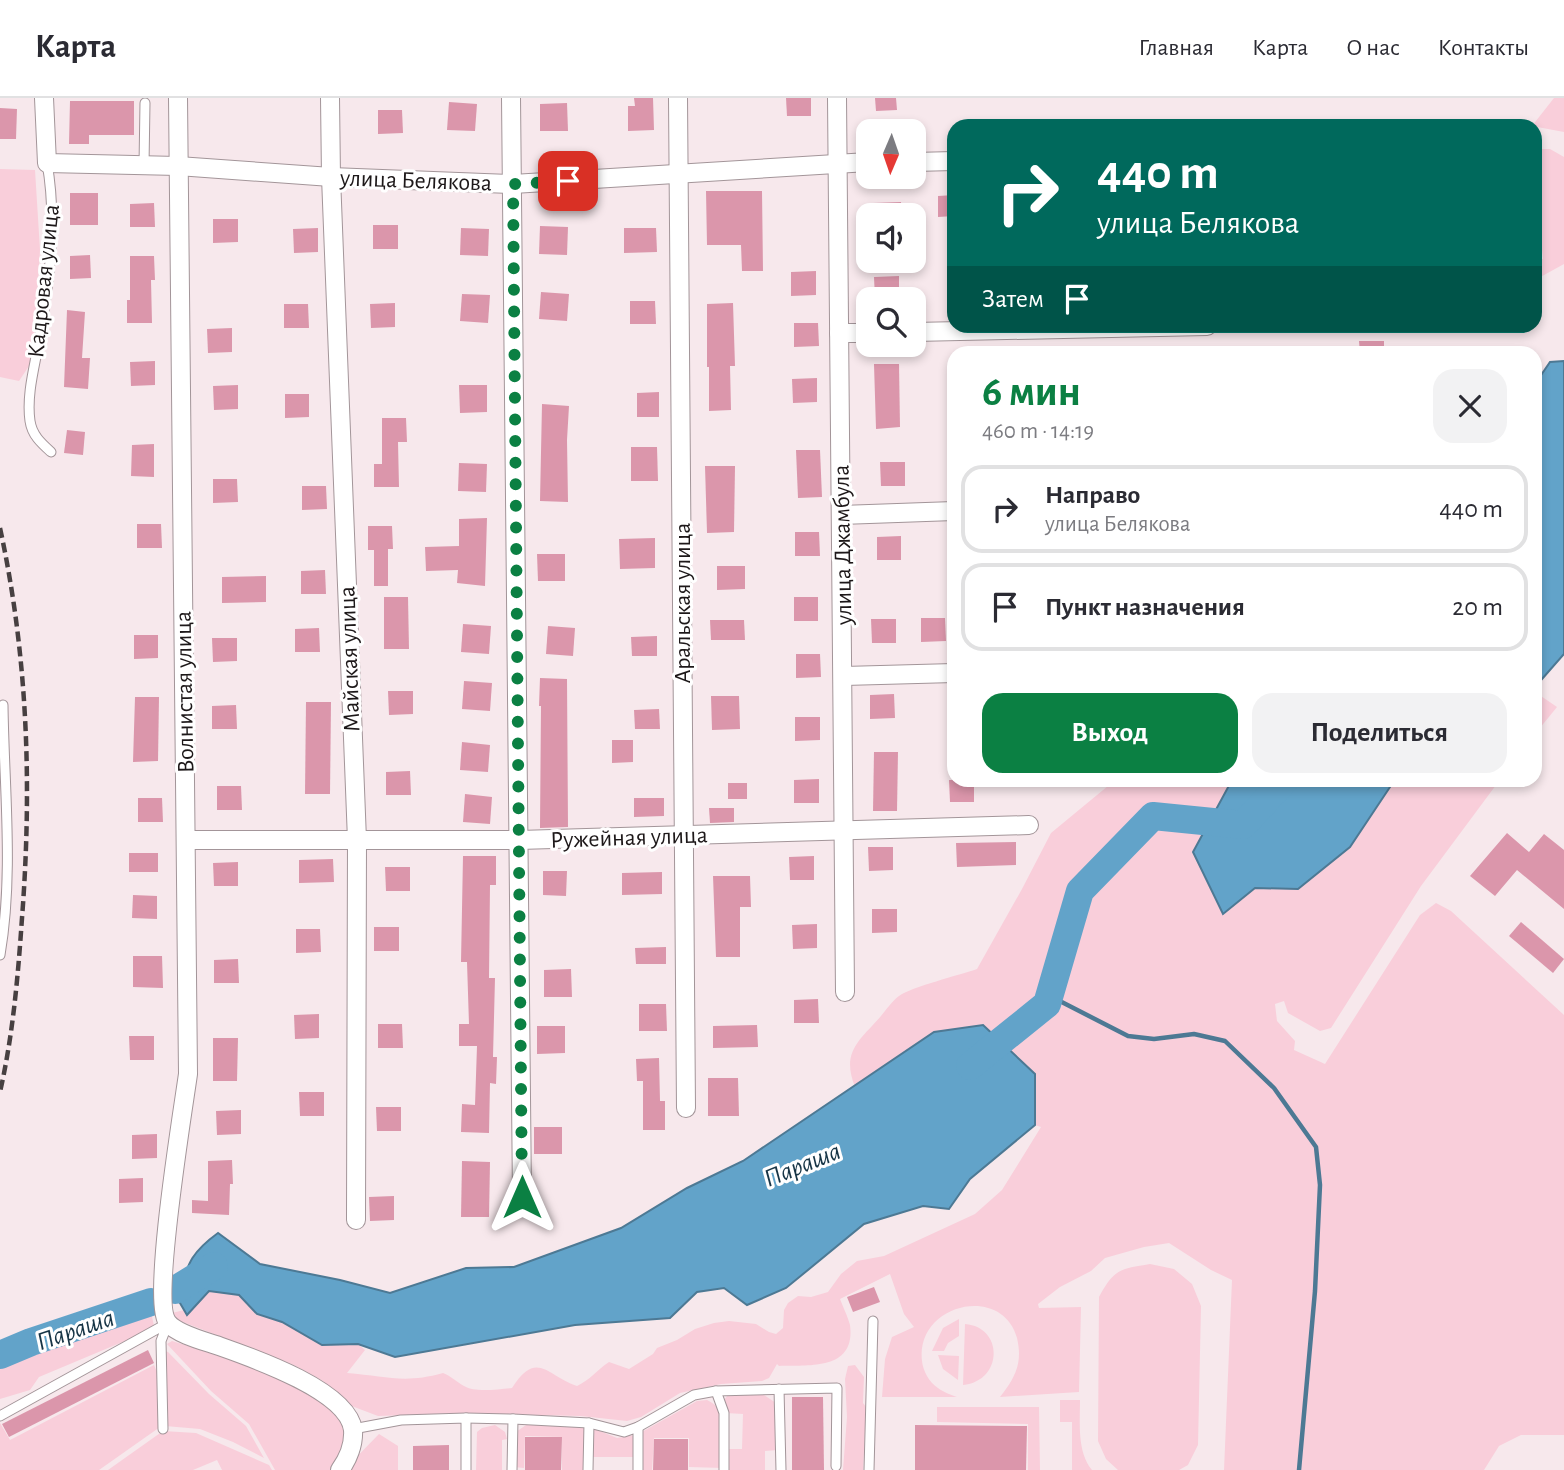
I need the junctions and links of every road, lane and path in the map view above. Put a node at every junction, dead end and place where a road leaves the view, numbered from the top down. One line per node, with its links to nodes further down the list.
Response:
1 (44, 98): 12 (street, Кадровая улица)
2 (178, 98): 14 (street, Волнистая улица)
3 (330, 98): 16 (street, Майская улица)
4 (511, 98): 17 (street)
5 (678, 98): 15 (street, Аральская улица)
6 (837, 98): 9 (street, улица Джамбула)
7 (145, 103): 13 (lane)
8 (947, 161): 11 (street)
9 (836, 162): 10 (street, улица Белякова); 15 (street, улица Белякова); 21 (street, улица Джамбула)
10 (856, 162)
11 (926, 162)
12 (47, 163): 13 (street, улица Белякова); 22 (lane, Кадровая улица)
13 (144, 165): 14 (street, улица Белякова)
14 (178, 166): 16 (street, улица Белякова); 32 (street, Волнистая улица)
15 (679, 174): 17 (street, улица Белякова); 30 (street, Аральская улица)
16 (331, 177): 17 (street, улица Белякова); 33 (street, Майская улица)
17 (513, 184): 34 (street)
18 (947, 331): 19 (street)
19 (926, 332)
20 (856, 333): 21 (street)
21 (839, 334): 24 (street, улица Джамбула)
22 (51, 452)
23 (947, 511): 24 (street)
24 (841, 515): 26 (street, улица Джамбула)
25 (947, 673): 26 (street)
26 (844, 676): 29 (street, улица Джамбула)
27 (3, 705): 31 (lane)
28 (1029, 825): 29 (street, Ружейная улица)
29 (844, 832): 30 (street, Ружейная улица); 36 (street, улица Джамбула)
30 (684, 835): 34 (street, Ружейная улица); 37 (street, Аральская улица)
31 (4, 840): 35 (lane)
32 (186, 840): 33 (street, Ружейная улица); 41 (street, Волнистая улица)
33 (356, 840): 34 (street, Ружейная улица); 39 (street, Майская улица)
34 (519, 840): 38 (street)
35 (0, 955)
36 (845, 992)
37 (686, 1108)
38 (522, 1197)
39 (356, 1220)
40 (873, 1321): 59 (lane)
41 (168, 1323): 44 (lane); 49 (lane); 50 (street)
42 (779, 1389): 43 (lane); 51 (lane); 58 (lane)
43 (716, 1391): 48 (lane); 57 (lane)
44 (0, 1416)
45 (466, 1418): 46 (lane); 50 (lane); 53 (lane)
46 (513, 1419): 47 (lane); 54 (lane)
47 (589, 1423): 48 (lane); 55 (lane)
48 (638, 1427): 56 (lane)
49 (163, 1429)
50 (353, 1429): 52 (street)
51 (836, 1466)
52 (340, 1470)
53 (466, 1470)
54 (512, 1470)
55 (589, 1470)
56 (638, 1470)
57 (724, 1470)
58 (781, 1470)
59 (869, 1470)

